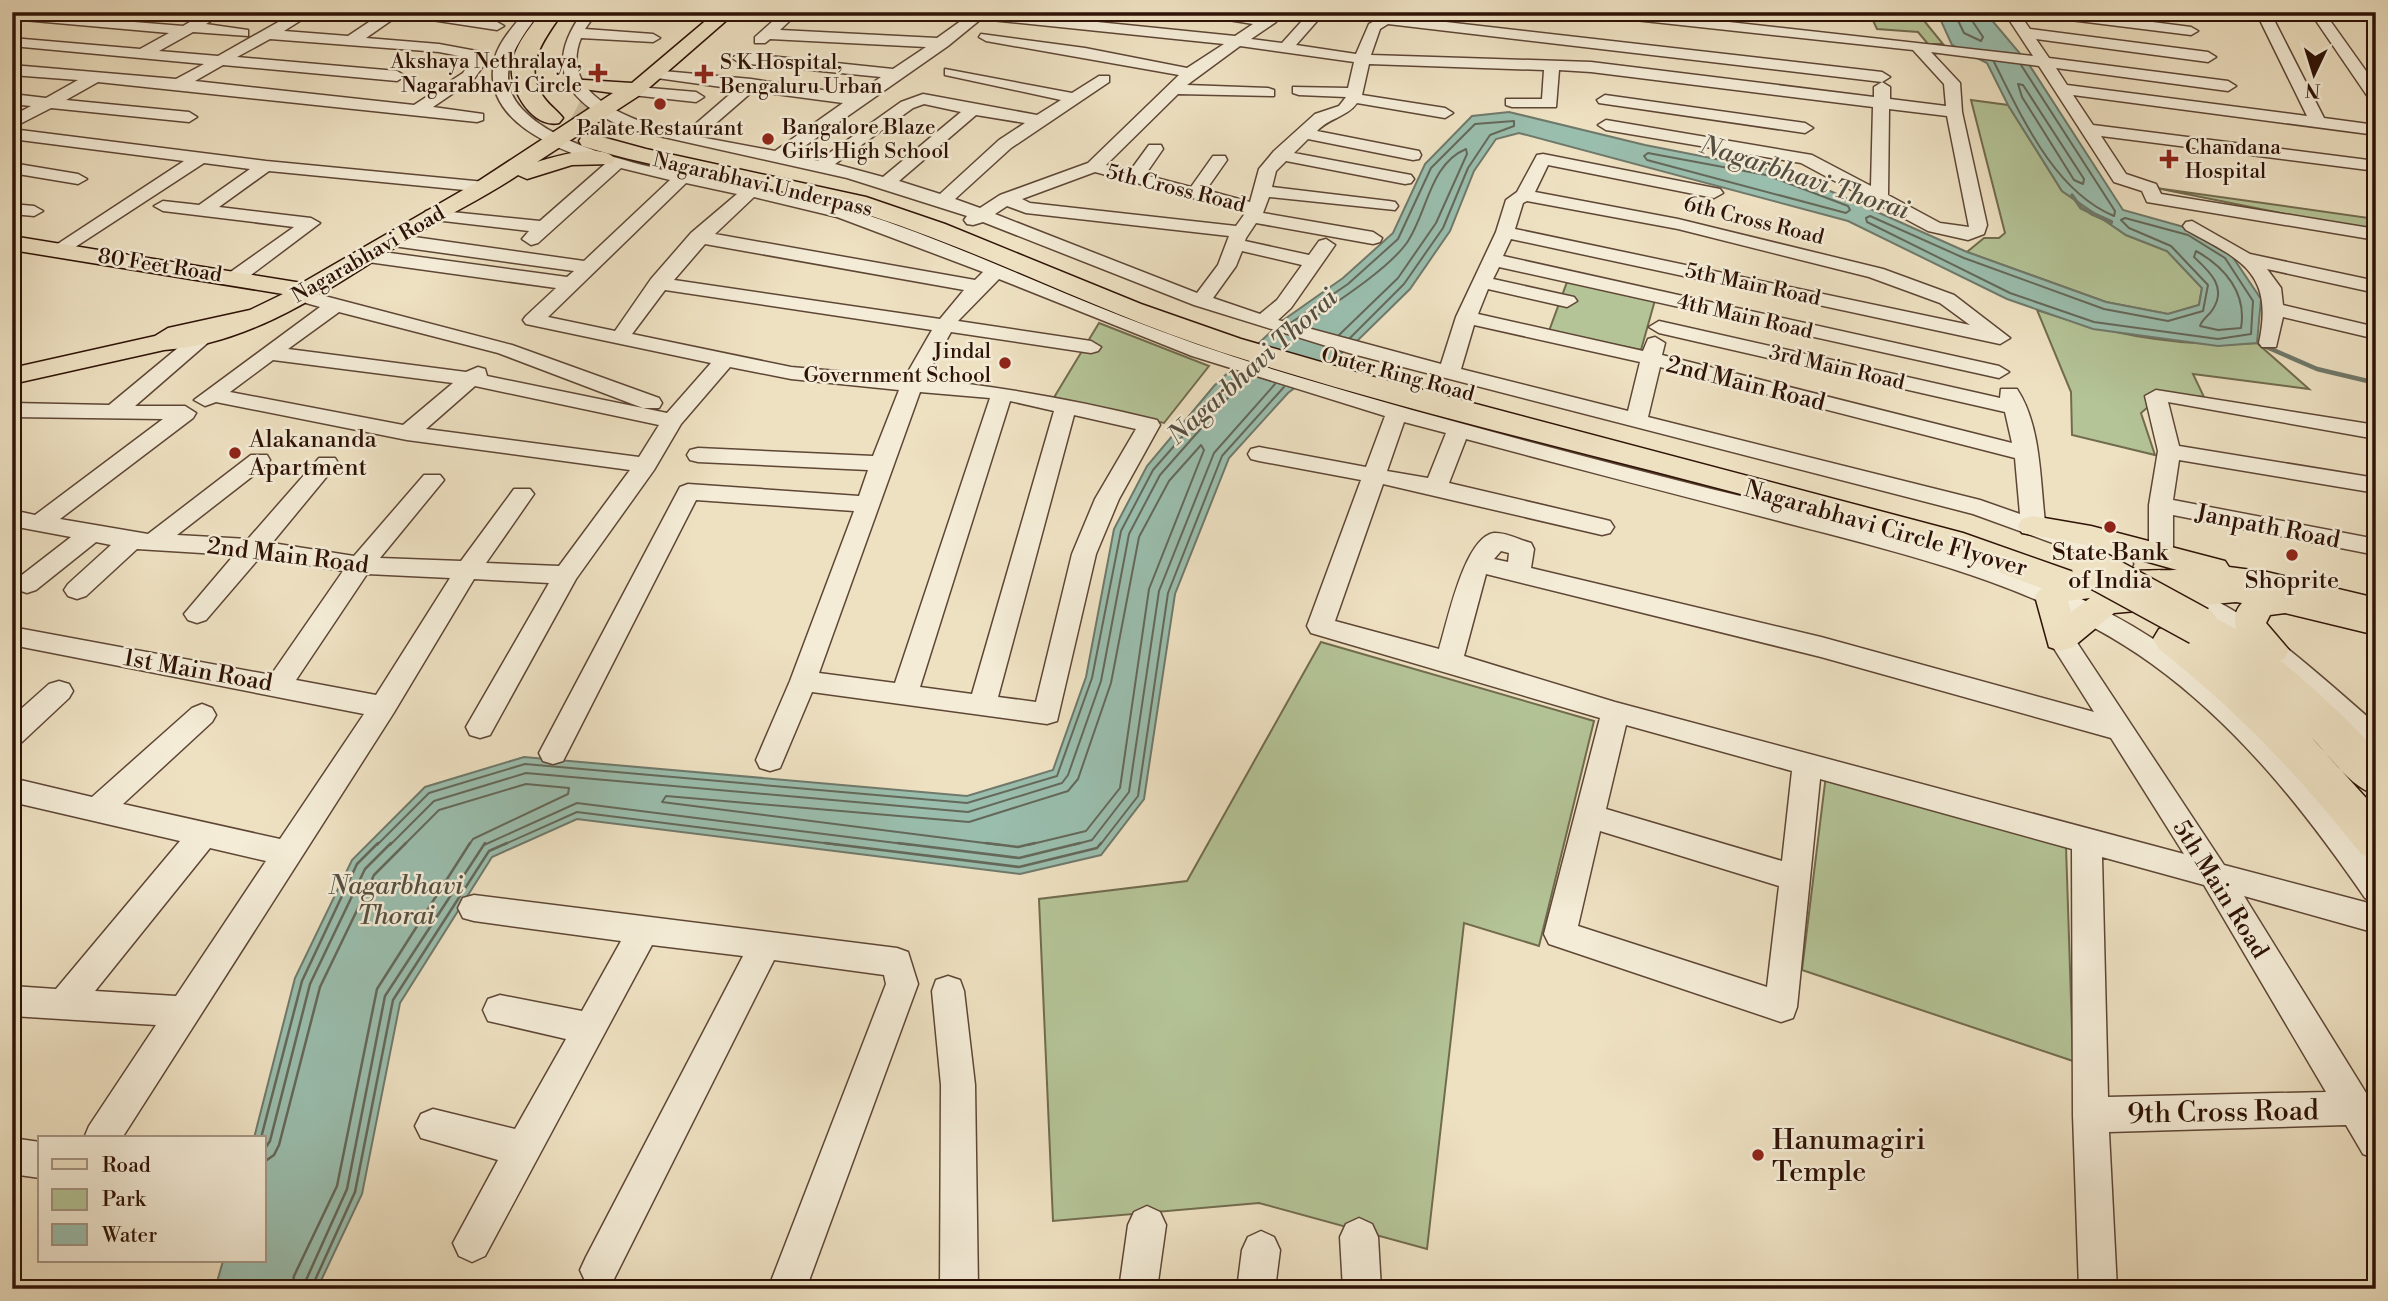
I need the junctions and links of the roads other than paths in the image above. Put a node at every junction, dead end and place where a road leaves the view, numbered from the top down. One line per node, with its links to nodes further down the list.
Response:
1 (86, 12): 24 (street)
2 (218, 12): 27 (street)
3 (307, 12): 31 (street)
4 (394, 12): 36 (street)
5 (404, 12): 26 (street)
6 (533, 12): 103 (street)
7 (553, 12): 91 (highway)
8 (590, 12): 25 (street)
9 (727, 12): 57 (main road)
10 (792, 12): 32 (street)
11 (948, 12): 21 (street)
12 (1204, 12): 23 (street)
13 (1318, 12): 41 (street)
14 (1598, 12): 48 (street)
15 (2011, 12): 30 (street)
16 (2038, 12): 28 (street)
17 (2192, 12): 28 (street)
18 (2263, 12): 93 (street)
19 (2317, 12): 62 (street)
20 (13, 13): 24 (street)
21 (978, 13): 22 (street); 38 (street)
22 (1046, 16): 35 (street)
23 (1272, 17): 35 (street)
24 (71, 20): 27 (street); 37 (street)
25 (573, 23): 34 (street); 63 (highway)
26 (497, 26)
27 (187, 29): 29 (street); 43 (street)
28 (2191, 31): 45 (street)
29 (243, 33)
30 (2025, 33): 45 (street); 50 (street)
31 (267, 34): 36 (street); 46 (street)
32 (767, 34): 38 (street); 59 (street)
33 (986, 37): 44 (street)
34 (653, 38)
35 (1237, 40): 41 (street); 58 (street)
36 (351, 41): 40 (street)
37 (20, 42): 43 (street)
38 (943, 43): 59 (street)
39 (1926, 47): 48 (street); 50 (street); 88 (street)
40 (439, 48): 54 (street); 86 (street)
41 (1286, 48): 47 (street)
42 (1650, 49): 47 (street); 53 (street); 60 (street)
43 (147, 52): 46 (street); 61 (street)
44 (1085, 52): 49 (street); 52 (street)
45 (2208, 57): 67 (street)
46 (222, 58): 54 (street); 65 (street)
47 (1362, 59): 66 (street); 74 (street)
48 (1880, 60): 53 (street); 82 (street)
49 (1136, 61): 58 (street); 77 (street)
50 (2037, 61): 67 (street); 69 (street)
51 (1552, 65): 60 (street); 66 (street); 66 (street)
52 (1070, 67)
53 (1804, 68): 73 (street)
54 (408, 69): 83 (street)
55 (12, 70): 61 (street)
56 (950, 72): 77 (street)
57 (657, 73): 64 (street); 70 (main road)
58 (1190, 73): 68 (street)
59 (895, 74): 79 (street)
60 (1645, 74): 73 (street)
61 (94, 78): 65 (street); 81 (street)
62 (2370, 81): 76 (street)
63 (559, 83): 70 (main road); 99 (highway, Nagarabhavi Underpass)
64 (751, 83): 79 (street); 102 (street)
65 (179, 84): 83 (street)
66 (1512, 86)
67 (2228, 86): 85 (street)
68 (1172, 89): 72 (street); 114 (street)
69 (2065, 89): 85 (street); 97 (street)
70 (637, 90): 75 (street); 99 (main road)
71 (1300, 90): 74 (street)
72 (1268, 93)
73 (1805, 94): 82 (street); 96 (street)
74 (1354, 95): 87 (street); 100 (street)
75 (696, 97)
76 (2376, 97)
77 (1075, 98): 92 (street)
78 (12, 99): 81 (street)
79 (855, 100): 108 (street)
80 (1605, 100): 96 (street)
81 (48, 103): 89 (street); 94 (street)
82 (1884, 103): 88 (street); 128 (street)
83 (350, 104): 86 (street)
84 (973, 110): 92 (street); 112 (street); 122 (street)
85 (2239, 110): 93 (street)
86 (415, 112): 90 (street)
87 (1445, 113)
88 (1954, 113): 128 (street)
89 (189, 117)
90 (477, 117)
91 (551, 118)
92 (1040, 120): 130 (street)
93 (2318, 122): 98 (street)
94 (12, 123)
95 (1606, 125): 109 (street)
96 (1805, 128): 109 (street)
97 (2088, 129): 113 (street); 119 (street)
98 (2376, 130)
99 (599, 132): 102 (street); 103 (main road); 103 (main road); 103 (street); 116 (main road); 117 (street); 137 (street); 139 (highway, Nagarabhavi Underpass); 157 (highway, Nagarabhavi Underpass)
100 (1304, 133): 105 (street); 106 (street)
101 (12, 134): 107 (street)
102 (688, 139): 108 (street)
103 (559, 143): 116 (main road); 123 (main road)
104 (1155, 149): 118 (street)
105 (1280, 155): 121 (street); 140 (street)
106 (1413, 155)
107 (201, 158): 111 (street); 150 (street)
108 (778, 158): 112 (street)
109 (1806, 159): 128 (street)
110 (1219, 160): 125 (street)
111 (266, 166): 123 (street); 134 (street)
112 (820, 166): 122 (street)
113 (2376, 166)
114 (1094, 167): 118 (street, 5th Cross Road); 129 (street)
115 (12, 168): 120 (street)
116 (522, 173): 123 (main road)
117 (683, 177): 124 (street); 156 (street)
118 (1134, 177): 125 (street, 5th Cross Road)
119 (2120, 178): 136 (street); 143 (street)
120 (78, 179)
121 (1405, 179)
122 (886, 183): 130 (street)
123 (485, 187): 137 (main road, Nagarabhavi Road)
124 (751, 190): 144 (street); 157 (street)
125 (1195, 193): 140 (street, 5th Cross Road)
126 (1714, 193): 127 (street)
127 (1524, 195): 142 (street); 149 (street, 6th Cross Road)
128 (1879, 197)
129 (1006, 200): 139 (street); 140 (street)
130 (943, 201): 139 (street)
131 (163, 206): 134 (street)
132 (1389, 206): 140 (street)
133 (12, 209): 135 (street)
134 (203, 209): 161 (street)
135 (34, 211)
136 (2349, 212)
137 (432, 215): 146 (main road, Nagarabhavi Road)
138 (133, 217): 150 (street)
139 (976, 219): 166 (street); 177 (highway, Outer Ring Road)
140 (1250, 219): 145 (street); 155 (street, 5th Cross Road); 166 (street)
141 (2193, 226): 152 (street)
142 (1505, 232): 149 (street, 5th Main Road); 153 (street)
143 (2376, 235)
144 (698, 237): 157 (street); 160 (street)
145 (1373, 238)
146 (393, 240): 151 (main road, Nagarabhavi Road); 156 (street)
147 (12, 243): 150 (main road, 80 Feet Road)
148 (1326, 245): 155 (street)
149 (1673, 245): 165 (street); 178 (street, 5th Main Road); 178 (street, 6th Cross Road)
150 (71, 250): 161 (main road, 80 Feet Road)
151 (368, 256): 162 (street); 164 (main road, Nagarabhavi Road)
152 (2242, 257): 163 (street); 169 (street)
153 (1490, 259): 158 (street, 4th Main Road); 159 (street)
154 (12, 261): 161 (main road, 80 Feet Road)
155 (1314, 262): 177 (street)
156 (588, 267): 162 (street)
157 (995, 273): 171 (street); 177 (highway, Outer Ring Road)
158 (1578, 279): 165 (street, 4th Main Road); 167 (street)
159 (1481, 282): 167 (street); 170 (street)
160 (658, 283): 171 (street); 175 (street)
161 (232, 284): 164 (main road, 80 Feet Road); 173 (main road)
162 (572, 284): 175 (street)
163 (2376, 287)
164 (304, 297): 168 (street); 173 (main road, Nagarabhavi Road)
165 (1661, 297): 172 (street); 186 (street, 4th Main Road)
166 (1201, 301): 177 (street)
167 (1567, 301): 176 (street)
168 (334, 306): 181 (street); 182 (street)
169 (2275, 309): 174 (street); 179 (street)
170 (1466, 317): 176 (street, 2nd Main Road); 187 (street)
171 (945, 326): 180 (street); 190 (street)
172 (1658, 327): 184 (street); 194 (street, 3rd Main Road)
173 (206, 330): 188 (main road, Nagarabhavi Road); 196 (street)
174 (2376, 333)
175 (621, 336): 183 (street)
176 (1552, 336): 184 (street, 2nd Main Road)
177 (1250, 337): 185 (highway, Outer Ring Road); 185 (street)
178 (2000, 338): 186 (street)
179 (2269, 343)
180 (1091, 347)
181 (505, 349): 189 (street); 199 (street)
182 (268, 354): 189 (street); 192 (street)
183 (726, 359): 190 (street); 199 (street)
184 (1652, 359): 200 (street); 206 (street, 2nd Main Road)
185 (1331, 366): 187 (street); 197 (street); 212 (highway, Outer Ring Road)
186 (1999, 372): 194 (street)
187 (1449, 373): 200 (street)
188 (12, 376)
189 (471, 379): 199 (street); 203 (street)
190 (912, 383): 191 (street); 210 (street)
191 (1002, 393): 193 (street); 246 (street)
192 (212, 395): 198 (street); 203 (street)
193 (1066, 405): 247 (street); 247 (street)
194 (2015, 408): 206 (street)
195 (12, 410): 196 (street)
196 (115, 411): 198 (street)
197 (1397, 412): 201 (street); 213 (street)
198 (185, 413): 221 (street)
199 (675, 417): 211 (street)
200 (1637, 419): 222 (street)
201 (1459, 428): 215 (street); 233 (street)
202 (2376, 432): 204 (street)
203 (407, 433): 211 (street)
204 (2169, 451): 216 (street); 219 (street)
205 (1259, 454): 213 (street)
206 (2025, 454): 222 (street)
207 (698, 455): 210 (street)
208 (259, 460): 225 (street)
209 (327, 463): 227 (street)
210 (882, 464): 218 (street)
211 (646, 465): 230 (street)
212 (1717, 468): 233 (highway, Nagarabhavi Circle Flyover)
213 (1374, 477): 215 (street); 242 (street)
214 (432, 480): 228 (street)
215 (1436, 486): 223 (street)
216 (2376, 486)
217 (522, 494): 229 (street)
218 (868, 504): 243 (street); 255 (street)
219 (2161, 505): 226 (street, Janpath Road); 234 (street)
220 (12, 518): 221 (street, 2nd Main Road)
221 (40, 523): 224 (street, 2nd Main Road)
222 (2033, 526): 234 (main road)
223 (1602, 527)
224 (92, 533): 225 (street, 2nd Main Road); 231 (street)
225 (142, 542): 227 (street, 2nd Main Road); 232 (street)
226 (2376, 547)
227 (253, 548): 228 (street, 2nd Main Road); 237 (street)
228 (360, 565): 229 (street, 2nd Main Road); 244 (street)
229 (466, 572): 230 (street, 2nd Main Road); 248 (street)
230 (566, 575): 251 (street)
231 (27, 584)
232 (77, 590)
233 (2075, 590): 234 (highway, Nagarabhavi Circle Flyover); 234 (main road); 240 (main road); 268 (street)
234 (2174, 599): 235 (main road); 236 (main road); 241 (street); 258 (highway, Nagarabhavi Circle Flyover); 263 (highway, Nagarabhavi Circle Flyover)
235 (2295, 604): 238 (main road); 241 (main road)
236 (2376, 610)
237 (197, 614)
238 (2376, 623)
239 (12, 636): 244 (street, 1st Main Road)
240 (2061, 639): 252 (street, 5th Main Road)
241 (2272, 650): 254 (street)
242 (1449, 661): 249 (street); 252 (street)
243 (803, 681): 246 (street); 256 (street)
244 (279, 685): 248 (street, 1st Main Road)
245 (59, 691): 253 (street)
246 (904, 696): 247 (street)
247 (982, 706)
248 (383, 707): 265 (street)
249 (1615, 712): 257 (street); 261 (street)
250 (202, 715): 260 (street)
251 (480, 727)
252 (2119, 730): 266 (street, 5th Main Road)
253 (12, 734)
254 (2376, 740)
255 (553, 753)
256 (770, 760)
257 (1807, 765): 264 (street); 267 (street)
258 (2376, 778)
259 (12, 790): 260 (street)
260 (98, 809): 262 (street)
261 (1589, 816): 267 (street); 267 (street)
262 (205, 833): 265 (street); 275 (street)
263 (2376, 841)
264 (2087, 843): 266 (street); 280 (street)
265 (286, 853): 277 (street)
266 (2214, 875): 270 (street); 279 (street, 5th Main Road)
267 (1795, 878)
268 (2376, 889)
269 (474, 908): 271 (street)
270 (2376, 919)
271 (645, 928): 272 (street); 278 (street)
272 (765, 945): 291 (street); 292 (street)
273 (948, 991): 293 (street)
274 (12, 1001): 275 (street)
275 (64, 1004): 277 (street)
276 (500, 1010): 278 (street)
277 (184, 1012): 282 (street)
278 (591, 1028): 284 (street)
279 (2354, 1108): 280 (street, 9th Cross Road); 283 (street, 5th Main Road)
280 (2091, 1115): 297 (street)
281 (433, 1125): 284 (street)
282 (103, 1136)
283 (2376, 1142)
284 (525, 1149): 289 (street)
285 (12, 1156): 286 (street)
286 (38, 1160)
287 (1147, 1225): 294 (street)
288 (1359, 1237): 296 (street)
289 (472, 1243)
290 (1261, 1250): 295 (street)
291 (598, 1270)
292 (787, 1289)
293 (959, 1289)
294 (1138, 1289)
295 (1256, 1289)
296 (1362, 1289)
297 (2098, 1289)

